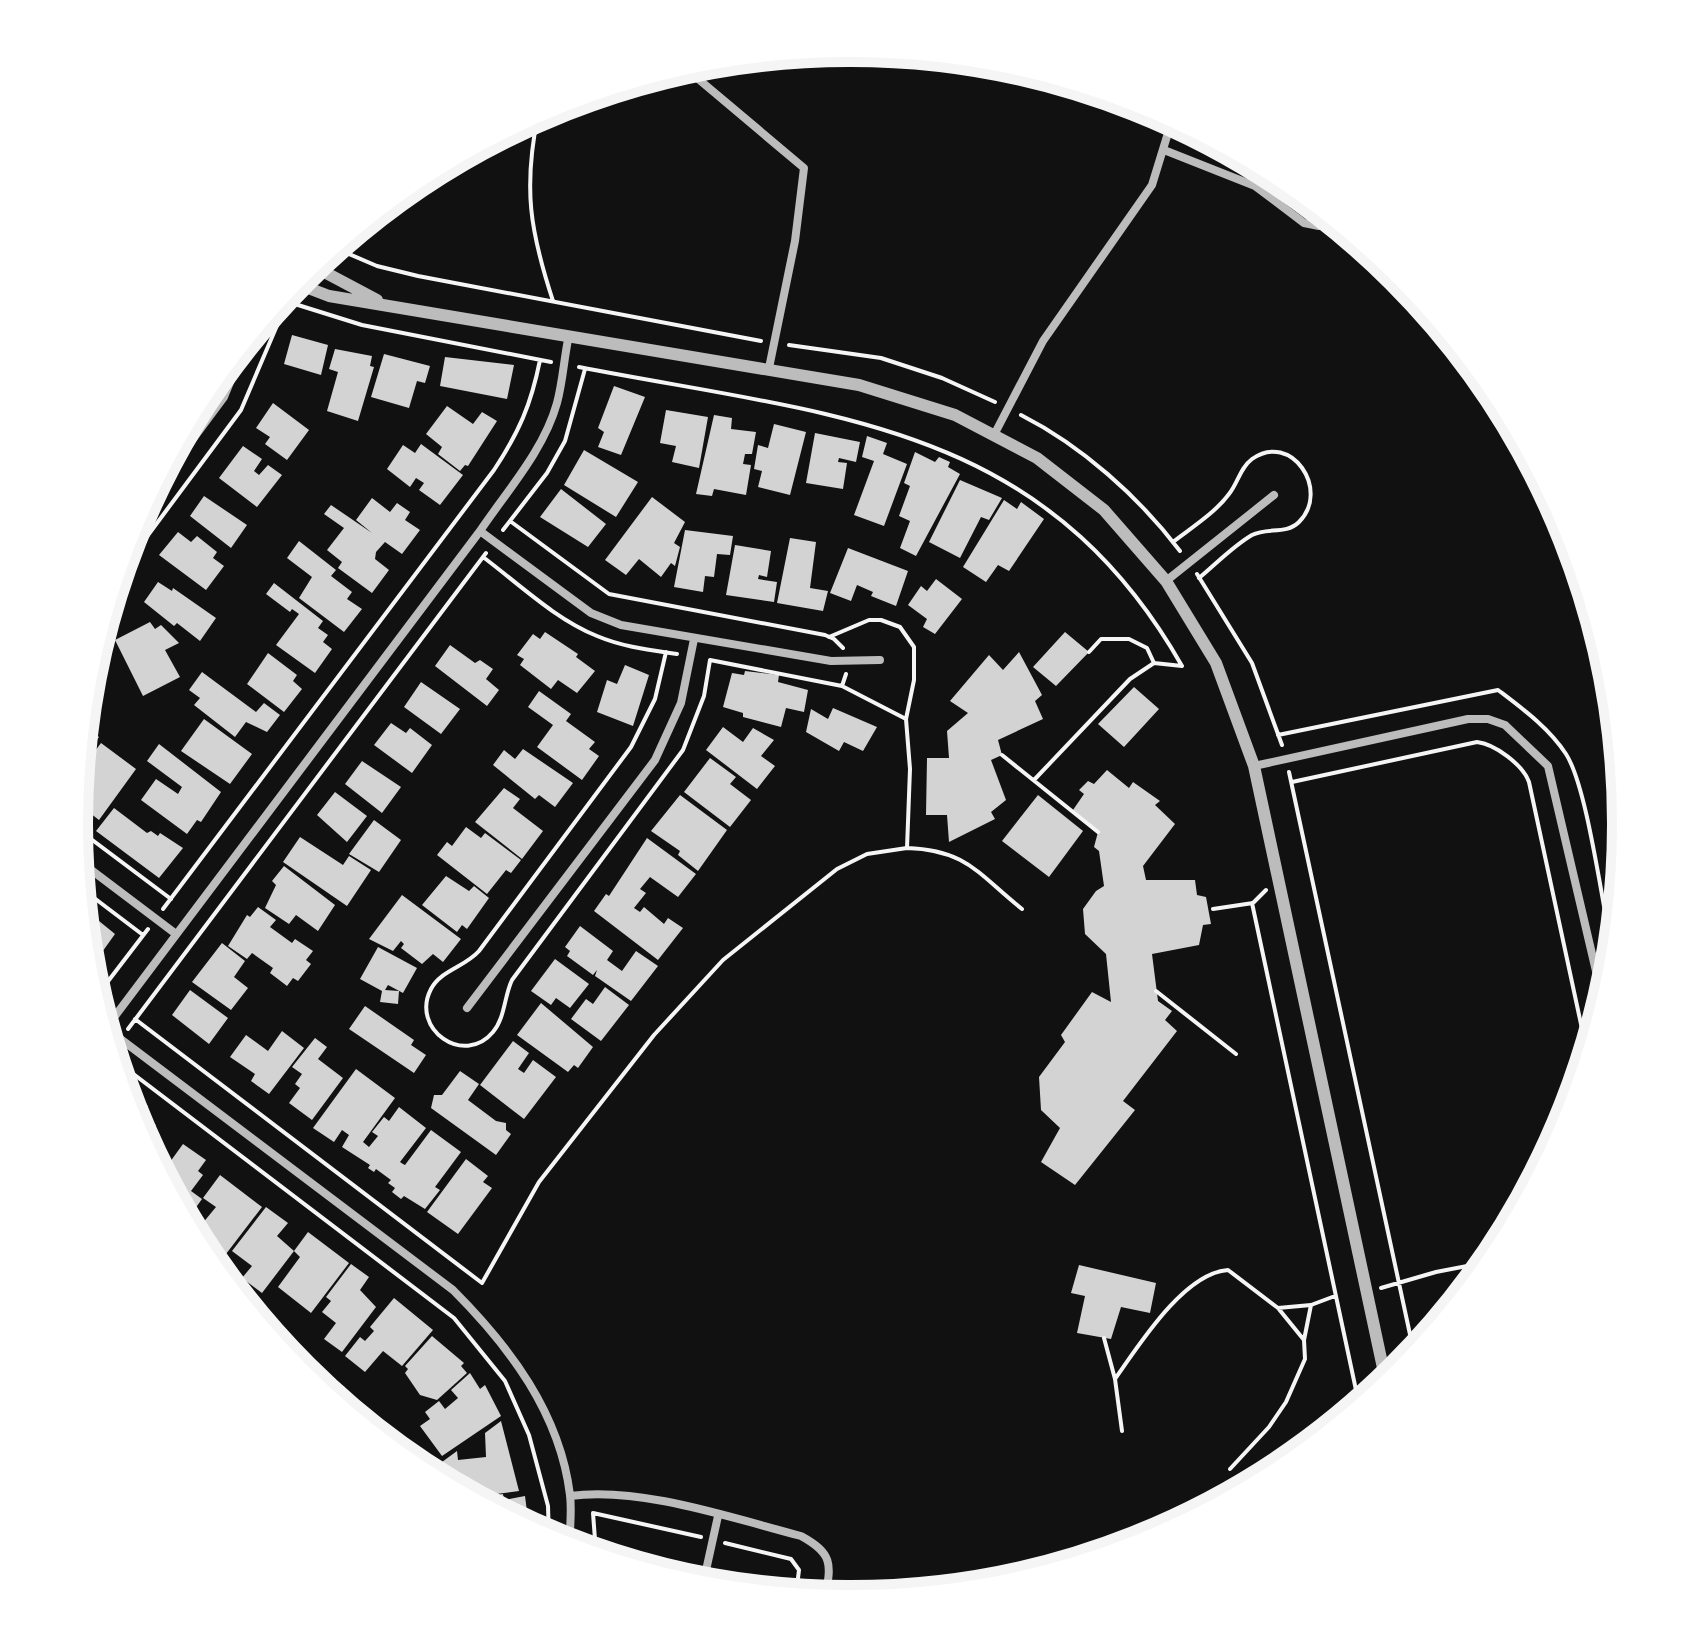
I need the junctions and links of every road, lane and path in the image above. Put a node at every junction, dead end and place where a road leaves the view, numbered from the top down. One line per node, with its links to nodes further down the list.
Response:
1 (697, 78): 14 (street)
2 (535, 131): 9 (path)
3 (1169, 133): 4 (street)
4 (1164, 150): 5 (street); 19 (street)
5 (1321, 225)
6 (346, 253): 9 (path)
7 (325, 273): 11 (street)
8 (309, 288): 11 (street)
9 (553, 301): 14 (path)
10 (294, 304): 15 (path)
11 (387, 306): 13 (street)
12 (275, 323): 25 (path)
13 (569, 335): 16 (street); 17 (street)
14 (774, 343): 17 (street); 19 (path)
15 (540, 360): 16 (path); 45 (path)
16 (562, 364): 24 (street); 32 (path)
17 (769, 368): 21 (street)
18 (230, 382): 20 (street)
19 (1008, 408): 21 (street); 26 (path)
20 (196, 435)
21 (994, 435): 27 (street)
22 (1274, 495): 26 (street)
23 (510, 521): 31 (path)
24 (480, 531): 28 (street); 51 (street)
25 (142, 543)
26 (1189, 563): 27 (street); 33 (path)
27 (1166, 581): 36 (street)
28 (694, 639): 31 (street); 58 (street)
29 (1089, 652): 32 (path)
30 (880, 660): 31 (street)
31 (850, 661): 41 (path)
32 (1154, 663): 37 (path)
33 (1278, 735): 35 (path); 50 (path)
34 (1002, 755): 37 (path)
35 (1287, 759): 36 (street); 38 (path); 54 (street)
36 (1254, 766): 43 (street)
37 (1034, 780): 39 (path)
38 (1291, 782): 61 (path); 66 (path)
39 (1098, 832)
40 (89, 837): 45 (path)
41 (907, 848): 47 (path); 60 (path)
42 (90, 869): 49 (street)
43 (1280, 887): 46 (path); 67 (street)
44 (92, 897): 52 (path)
45 (171, 899): 49 (path)
46 (1252, 903): 48 (path); 68 (path)
47 (1022, 909)
48 (1213, 909)
49 (156, 919): 51 (street); 52 (path)
50 (1605, 919)
51 (176, 934): 59 (street)
52 (143, 936): 56 (path)
53 (1600, 957): 54 (street)
54 (1594, 958): 55 (street)
55 (1597, 972)
56 (106, 984)
57 (1156, 991): 63 (path)
58 (467, 1008)
59 (113, 1018)
60 (135, 1019)
61 (1583, 1032)
62 (119, 1038): 79 (street)
63 (1236, 1054)
64 (130, 1072): 81 (path)
65 (1470, 1266): 66 (path)
66 (1399, 1285): 67 (path); 72 (path)
67 (1367, 1290): 74 (street)
68 (1335, 1296): 69 (path); 76 (path)
69 (1311, 1305): 70 (path); 73 (path)
70 (1278, 1308): 73 (path); 75 (path)
71 (1104, 1338): 75 (path)
72 (1411, 1339)
73 (1304, 1340): 78 (path)
74 (1383, 1367)
75 (1115, 1379): 77 (path)
76 (1356, 1392)
77 (1122, 1431)
78 (1230, 1469)
79 (570, 1496): 80 (street); 82 (street)
80 (718, 1516): 83 (street); 87 (street)
81 (549, 1522)
82 (569, 1531)
83 (712, 1540): 84 (path); 85 (street); 86 (path)
84 (595, 1541)
85 (706, 1571)
86 (797, 1583)
87 (827, 1584)

